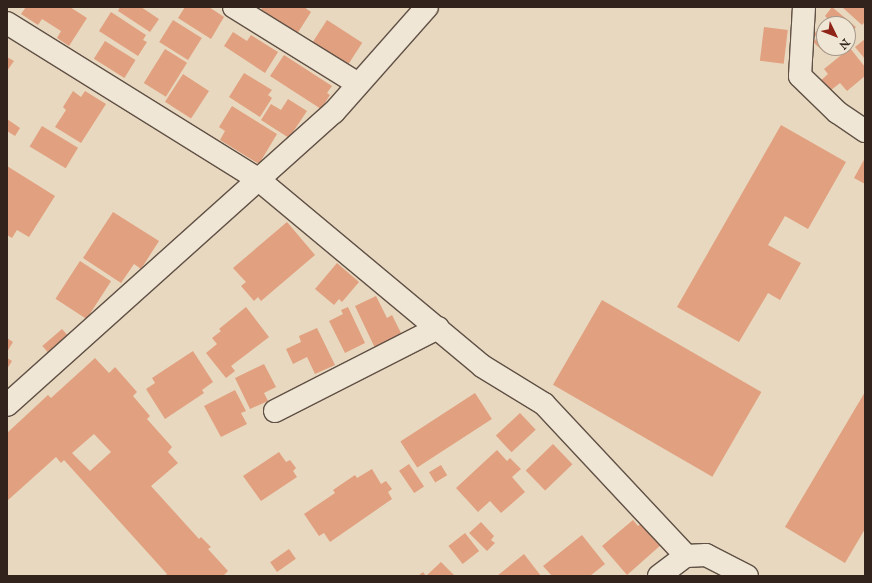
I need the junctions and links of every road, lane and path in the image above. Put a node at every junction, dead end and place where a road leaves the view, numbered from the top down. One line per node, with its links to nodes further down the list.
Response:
1 (234, 7): 5 (street)
2 (427, 7): 5 (street)
3 (804, 7): 6 (street)
4 (7, 23): 7 (street)
5 (358, 84): 7 (street)
6 (865, 131)
7 (259, 180): 8 (street); 9 (street)
8 (438, 328): 10 (street); 11 (street)
9 (7, 405)
10 (275, 411)
11 (686, 556): 12 (street); 13 (street)
12 (659, 576)
13 (747, 576)

